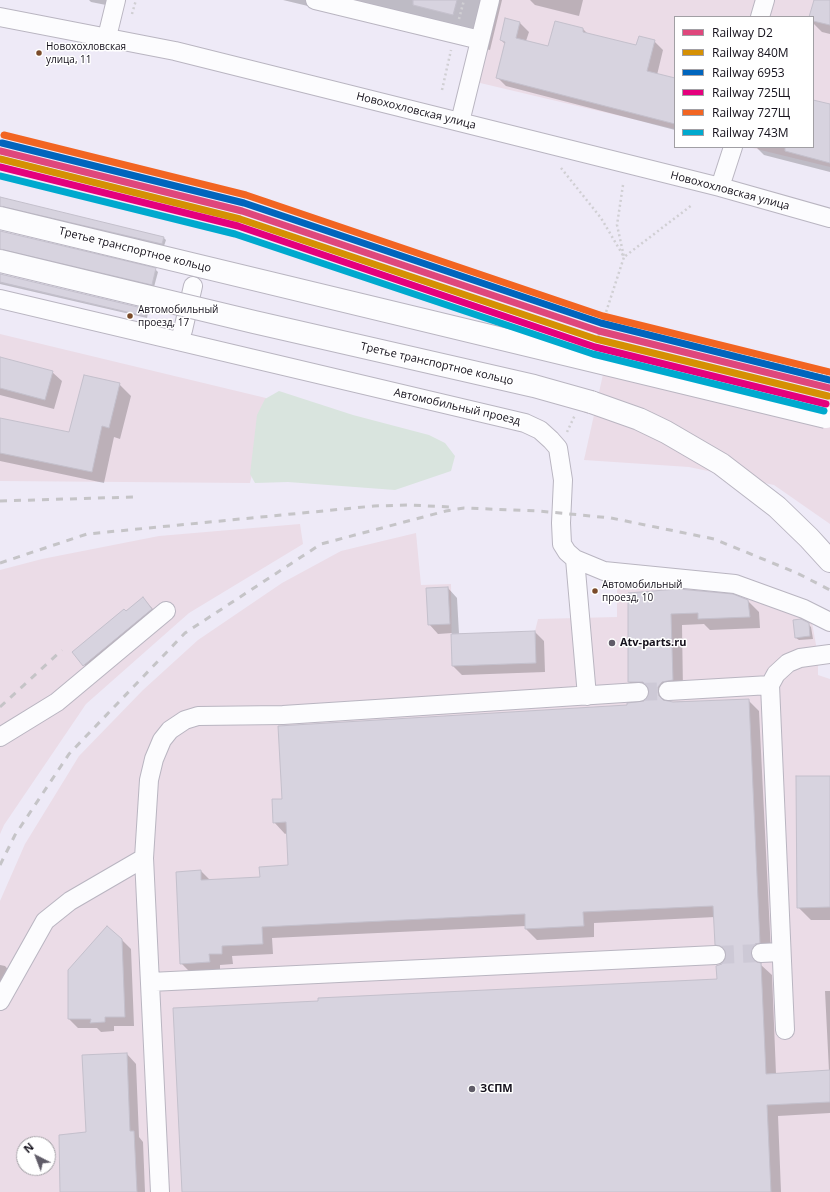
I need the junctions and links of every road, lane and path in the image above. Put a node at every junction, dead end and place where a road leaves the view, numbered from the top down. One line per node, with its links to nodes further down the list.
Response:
1 (116, 0): 9 (street)
2 (136, 0): 6 (path)
3 (315, 0): 10 (street)
4 (490, 0): 10 (street)
5 (765, 0): 7 (street)
6 (132, 14)
7 (760, 16)
8 (0, 17): 9 (street, Новохохловская улица)
9 (107, 37): 11 (street, Новохохловская улица)
10 (480, 40): 11 (street)
11 (460, 122): 15 (street, Новохохловская улица)
12 (733, 148): 15 (street)
13 (561, 168): 19 (path)
14 (623, 185): 19 (path)
15 (720, 187): 18 (street, Новохохловская улица)
16 (692, 204): 19 (path)
17 (0, 218): 28 (main road, Третье транспортное кольцо, bridge)
18 (830, 218)
19 (624, 257): 24 (path)
20 (0, 261): 31 (main road, Третье транспортное кольцо, bridge)
21 (194, 286): 23 (street)
22 (0, 299): 23 (street, Автомобильный проезд)
23 (179, 341): 29 (street, Автомобильный проезд)
24 (595, 346)
25 (719, 349): 26 (path)
26 (830, 376)
27 (576, 412): 29 (path)
28 (830, 418)
29 (558, 448): 30 (street)
30 (575, 559): 33 (street); 38 (street)
31 (830, 561)
32 (166, 611): 39 (street)
33 (830, 622)
34 (830, 654): 35 (street)
35 (770, 684): 36 (street); 41 (street)
36 (668, 691)
37 (639, 692): 38 (street)
38 (587, 696): 40 (street)
39 (0, 737)
40 (144, 858): 44 (street); 45 (street)
41 (781, 952): 42 (street); 46 (street)
42 (761, 953)
43 (716, 955): 44 (street)
44 (150, 982): 47 (street)
45 (0, 1001)
46 (785, 1030)
47 (160, 1192)

